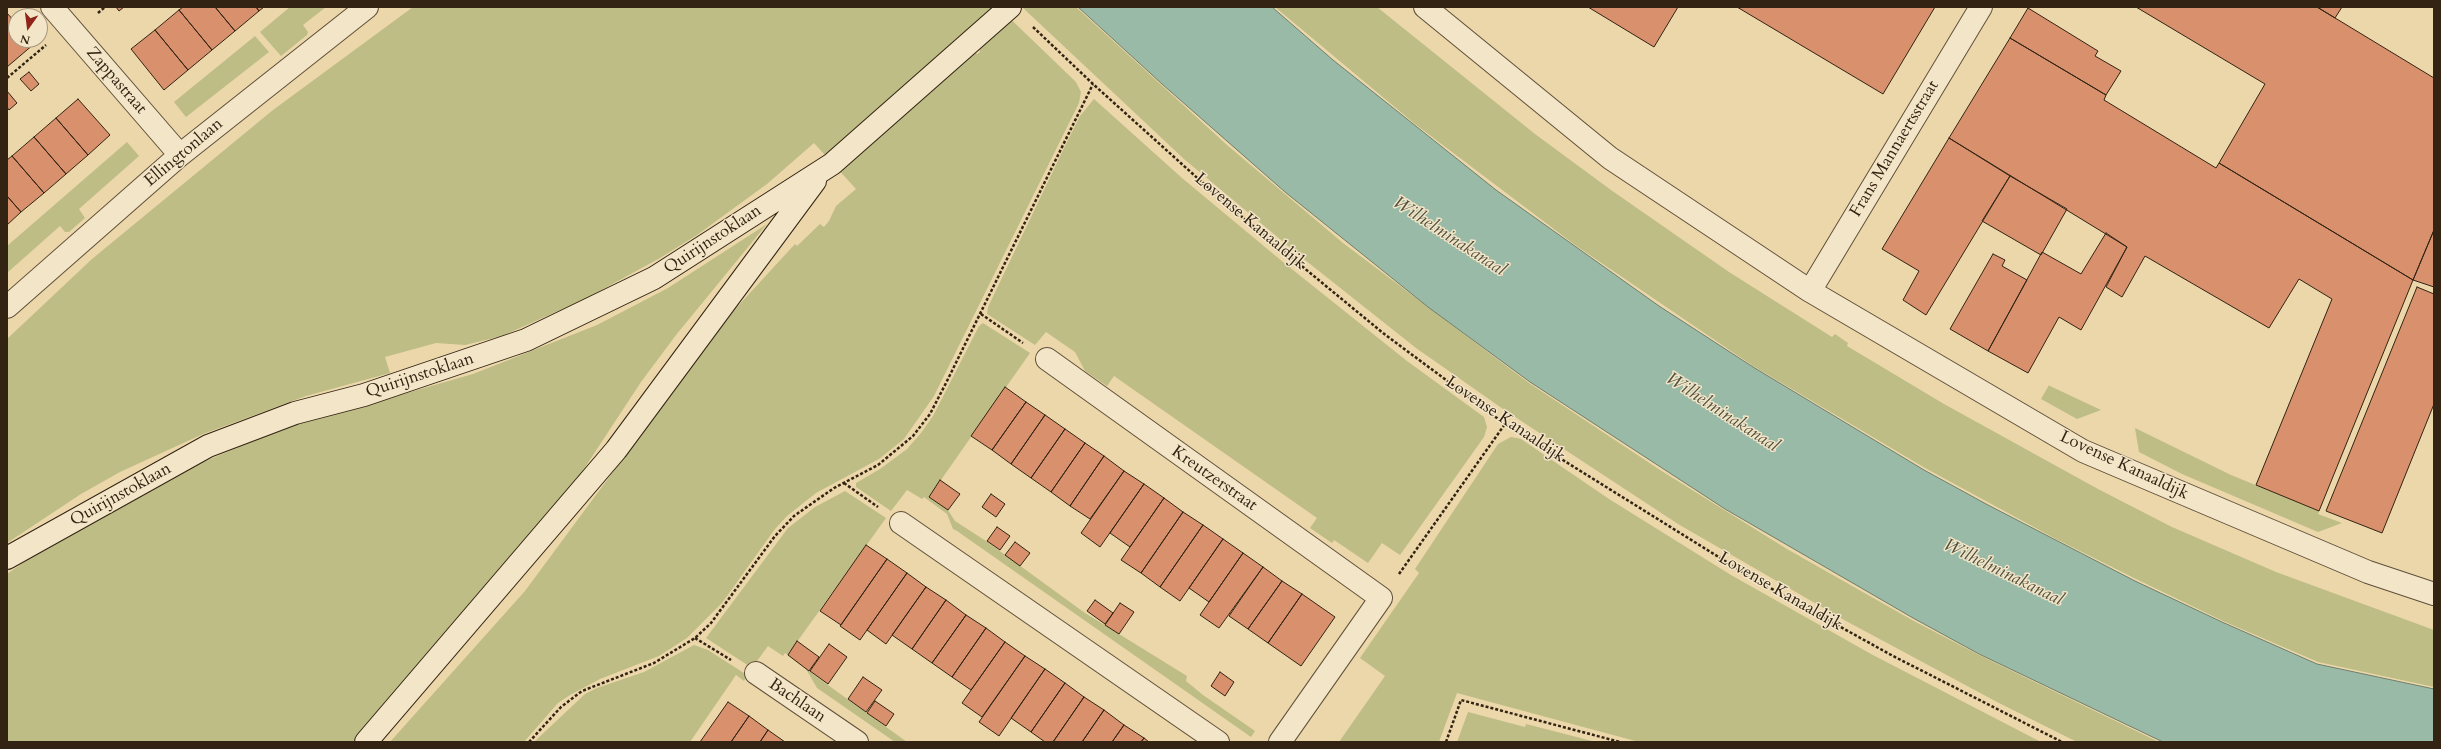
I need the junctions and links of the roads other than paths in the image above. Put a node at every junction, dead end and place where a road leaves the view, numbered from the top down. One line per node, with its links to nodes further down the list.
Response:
1 (52, 7): 6 (street, Zappastraat)
2 (367, 7): 6 (street, Ellingtonlaan)
3 (1010, 7): 7 (street, Quirijnstoklaan)
4 (1425, 7): 8 (street, Lovense Kanaaldijk)
5 (1981, 7): 8 (street, Frans Mannaertsstraat)
6 (180, 155): 9 (street, Ellingtonlaan)
7 (828, 167): 12 (street, Quirijnstoklaan); 15 (street, Quirijnstoklaan)
8 (1810, 291): 13 (street, Lovense Kanaaldijk)
9 (7, 307)
10 (1047, 359): 18 (street, Kreutzerstraat)
11 (901, 524): 17 (street)
12 (7, 558)
13 (2434, 594)
14 (756, 673): 16 (street, Bachlaan)
15 (366, 742)
16 (857, 742)
17 (1218, 742)
18 (1280, 742)

